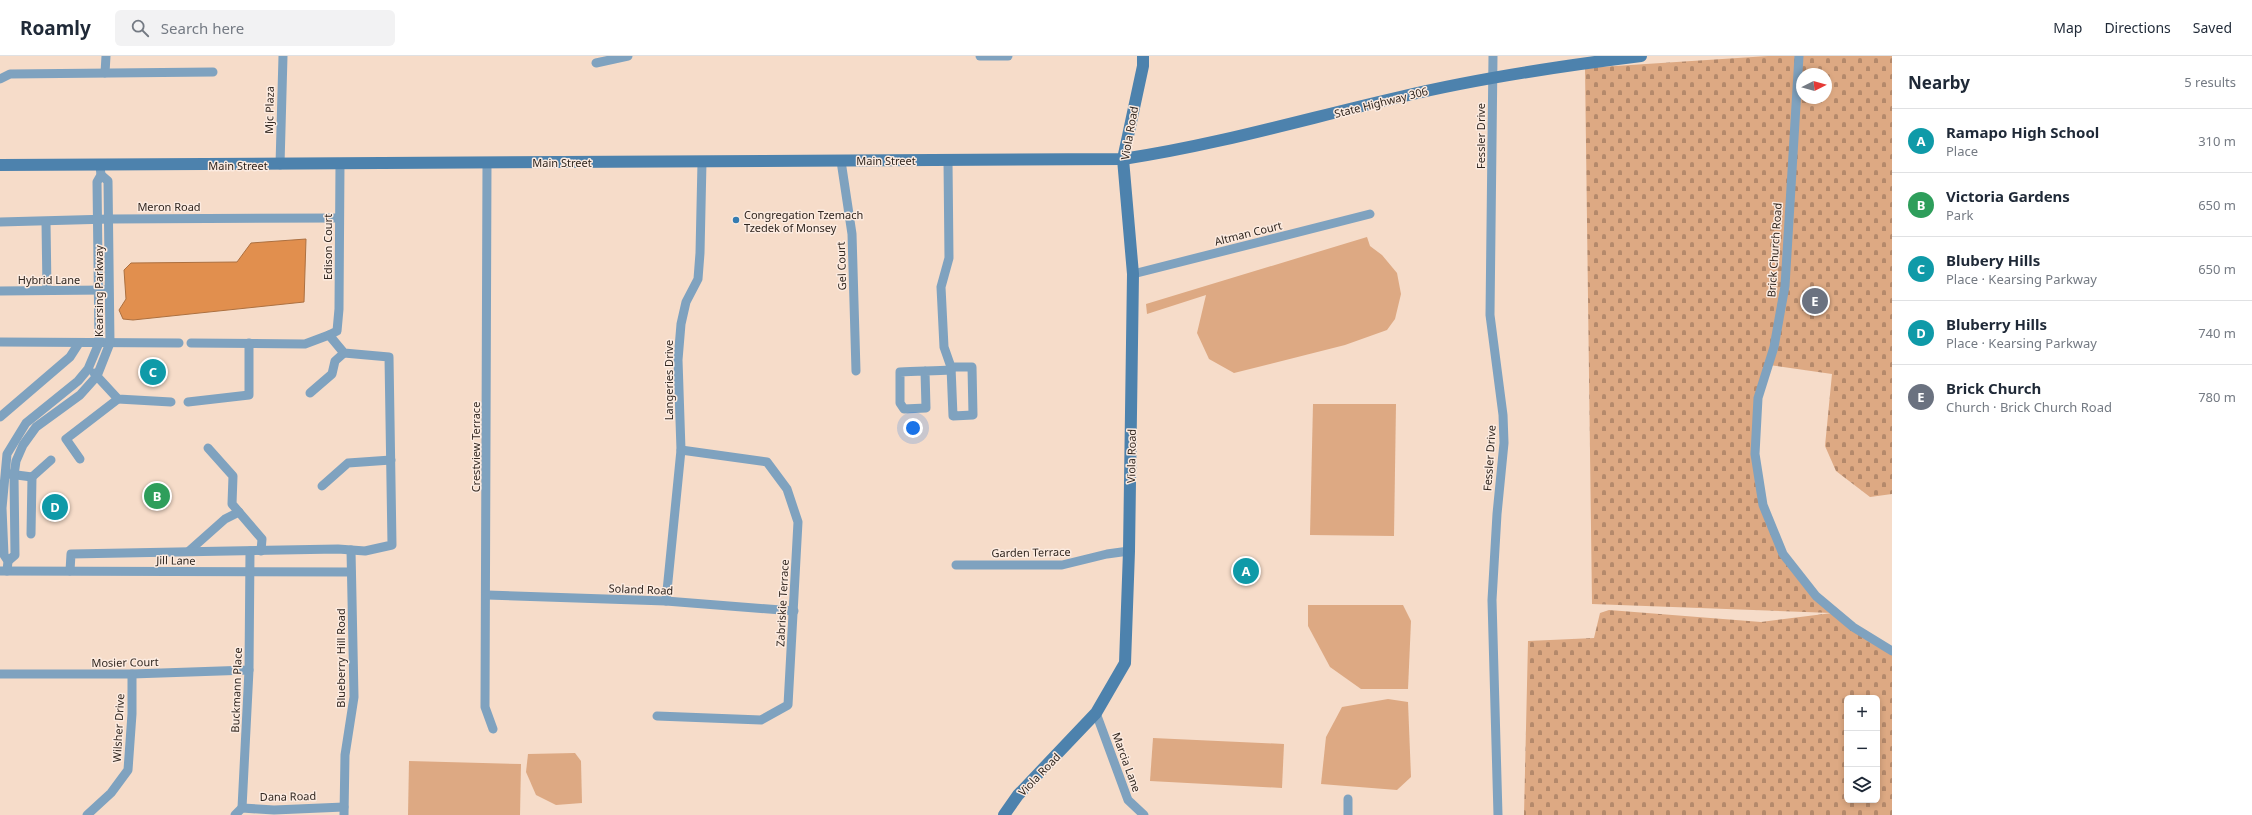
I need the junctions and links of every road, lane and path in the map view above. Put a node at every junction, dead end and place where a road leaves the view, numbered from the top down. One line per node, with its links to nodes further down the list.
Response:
1 (106, 56): 12 (street)
2 (283, 56): 22 (street, Mjc Plaza)
3 (628, 56): 10 (street)
4 (980, 56): 5 (street)
5 (1008, 56)
6 (1143, 56): 15 (main road, Viola Road)
7 (1493, 56): 13 (street, Fessler Drive)
8 (1641, 56): 13 (main road, State Highway 306)
9 (1799, 56): 78 (street, Brick Church Road)
10 (596, 63)
11 (213, 72): 12 (street)
12 (105, 73): 14 (street)
13 (1492, 78): 15 (main road, State Highway 306); 93 (street, Fessler Drive)
14 (0, 79)
15 (1123, 159): 17 (main road, Main Street); 30 (main road, Viola Road)
16 (841, 160): 17 (main road, Main Street); 19 (main road, Main Street); 46 (street, Gel Court)
17 (948, 161): 45 (street)
18 (487, 162): 19 (main road, Main Street); 20 (main road, Main Street); 75 (street, Crestview Terrace)
19 (702, 162): 55 (street, Langeries Drive)
20 (340, 164): 22 (main road, Main Street); 25 (street, Edison Court)
21 (0, 165): 23 (main road, Main Street)
22 (280, 165): 23 (main road, Main Street)
23 (101, 171): 26 (street, Kearsing Parkway); 27 (street, Kearsing Parkway)
24 (1370, 214): 30 (street, Altman Court)
25 (339, 218): 26 (street, Meron Road); 35 (street, Edison Court)
26 (110, 219): 27 (street, Meron Road); 32 (street, Kearsing Parkway)
27 (98, 220): 29 (street, Meron Road); 34 (street, Kearsing Parkway)
28 (0, 222): 29 (street, Meron Road)
29 (46, 222): 31 (street)
30 (1133, 274): 69 (main road, Viola Road)
31 (47, 290): 33 (street, Hybrid Lane); 34 (street, Hybrid Lane)
32 (110, 290): 34 (street, Hybrid Lane); 39 (street, Kearsing Parkway)
33 (0, 291)
34 (99, 291): 38 (street, Kearsing Parkway)
35 (333, 333): 42 (street); 43 (street)
36 (0, 342): 37 (street)
37 (79, 343): 38 (street); 53 (street)
38 (99, 343): 39 (street); 44 (street, Kearsing Parkway)
39 (110, 343): 40 (street); 48 (street, Kearsing Parkway)
40 (179, 343)
41 (191, 343): 42 (street)
42 (250, 343): 52 (street)
43 (344, 353): 49 (street); 58 (street)
44 (88, 369): 48 (street); 59 (street, Kearsing Parkway)
45 (951, 369): 45 (street); 47 (street)
46 (856, 371)
47 (925, 371): 47 (street)
48 (98, 376): 50 (street); 60 (street, Kearsing Parkway)
49 (310, 393)
50 (118, 399): 51 (street); 56 (street)
51 (171, 402)
52 (188, 402)
53 (0, 417)
54 (208, 448): 63 (street)
55 (681, 450): 76 (street, Langeries Drive); 77 (street, Zabriskie Terrace)
56 (80, 459)
57 (51, 460): 61 (street)
58 (391, 460): 62 (street); 65 (street)
59 (2, 473): 60 (street); 71 (street, Kearsing Parkway)
60 (14, 475): 61 (street); 71 (street, Kearsing Parkway)
61 (32, 477): 64 (street)
62 (322, 486)
63 (239, 512): 66 (street); 68 (street)
64 (31, 534)
65 (351, 550): 68 (street); 73 (street, Blueberry Hill Road)
66 (189, 551): 67 (street); 72 (street)
67 (250, 551): 68 (street); 74 (street, Buckmann Place)
68 (261, 551)
69 (1129, 551): 70 (street, Garden Terrace); 82 (main road, Viola Road)
70 (956, 565)
71 (5, 568): 72 (street, Jill Lane)
72 (70, 571): 74 (street, Jill Lane)
73 (351, 572): 74 (street, Jill Lane); 87 (street, Blueberry Hill Road)
74 (250, 573): 79 (street, Buckmann Place)
75 (487, 595): 76 (street, Soland Road); 84 (street, Crestview Terrace)
76 (666, 601): 77 (street, Soland Road)
77 (794, 611): 83 (street, Zabriskie Terrace)
78 (1892, 651)
79 (249, 670): 81 (street, Mosier Court); 86 (street, Buckmann Place)
80 (0, 674): 81 (street, Mosier Court)
81 (132, 674): 88 (street, Wilsher Drive)
82 (1096, 713): 90 (main road, Viola Road); 91 (street, Marcia Lane)
83 (657, 716)
84 (493, 730)
85 (1348, 799): 92 (street)
86 (242, 808): 87 (street, Dana Road); 89 (street)
87 (344, 811)
88 (87, 815)
89 (235, 815)
90 (1004, 815)
91 (1144, 815)
92 (1348, 815)
93 (1498, 815)

